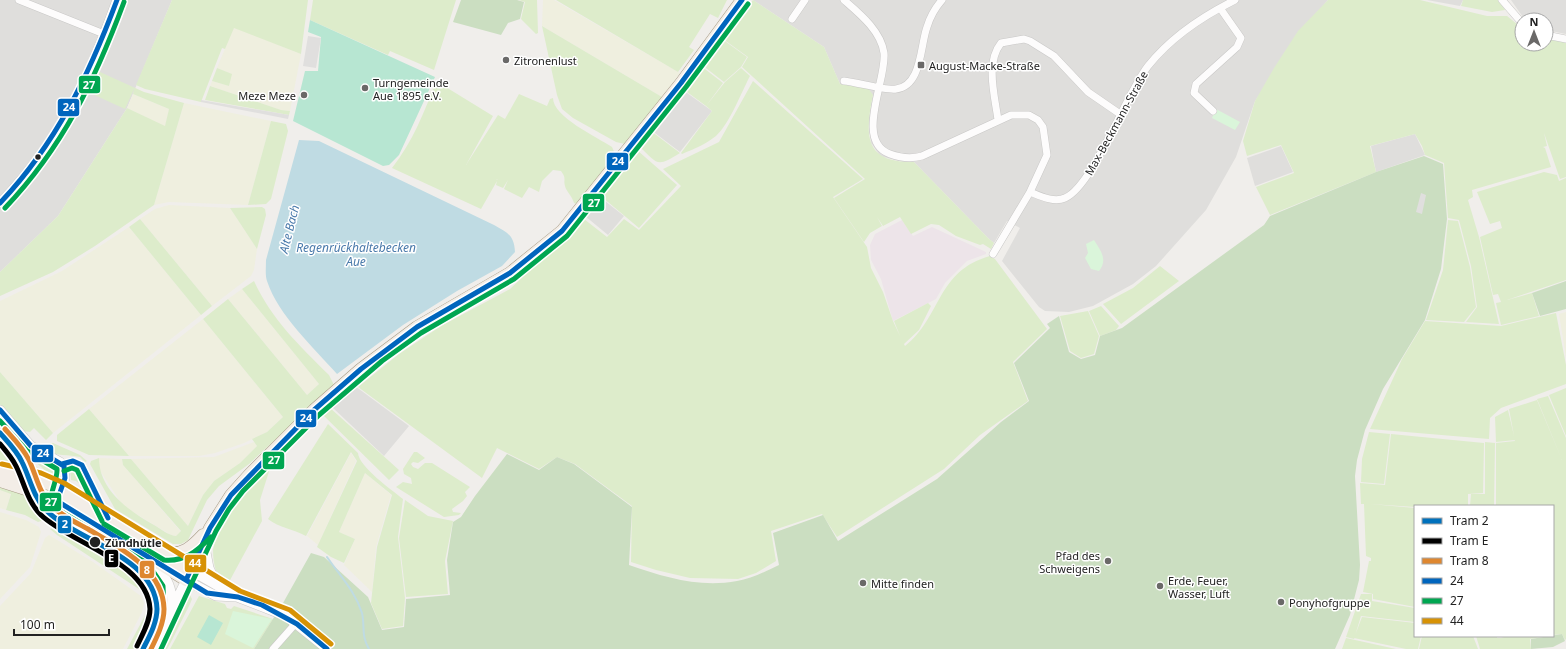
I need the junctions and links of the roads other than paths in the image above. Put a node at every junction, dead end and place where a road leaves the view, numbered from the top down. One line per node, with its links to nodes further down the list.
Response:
1 (19, 0): 12 (street)
2 (117, 0): 12 (street)
3 (742, 0): 28 (main road)
4 (806, 0): 11 (street)
5 (844, 0): 16 (street)
6 (942, 0): 16 (street)
7 (1235, 0): 9 (street, Max-Beckmann-Straße)
8 (1502, 0): 10 (street)
9 (1220, 8): 17 (street); 18 (street, Max-Beckmann-Straße)
10 (1514, 15)
11 (792, 19)
12 (104, 34): 21 (street)
13 (1554, 36): 14 (street)
14 (1566, 38)
15 (844, 81): 16 (street)
16 (880, 87): 19 (street)
17 (1213, 111)
18 (1120, 114): 19 (street); 20 (street, Max-Beckmann-Straße)
19 (998, 120): 20 (street)
20 (1030, 192): 22 (street)
21 (0, 204)
22 (993, 254)
23 (0, 410): 26 (street)
24 (0, 472): 26 (main road)
25 (0, 481): 27 (main road)
26 (61, 489): 27 (street); 30 (main road)
27 (57, 501): 31 (main road)
28 (210, 528): 29 (main road); 30 (main road)
29 (204, 542): 32 (main road); 33 (street)
30 (165, 553): 32 (main road)
31 (153, 560): 32 (main road); 35 (street)
32 (188, 575): 33 (street); 34 (street); 35 (street)
33 (217, 585): 34 (street)
34 (237, 597): 36 (street)
35 (172, 609): 37 (street)
36 (296, 623): 38 (street); 39 (street)
37 (153, 649)
38 (274, 649)
39 (327, 649)

